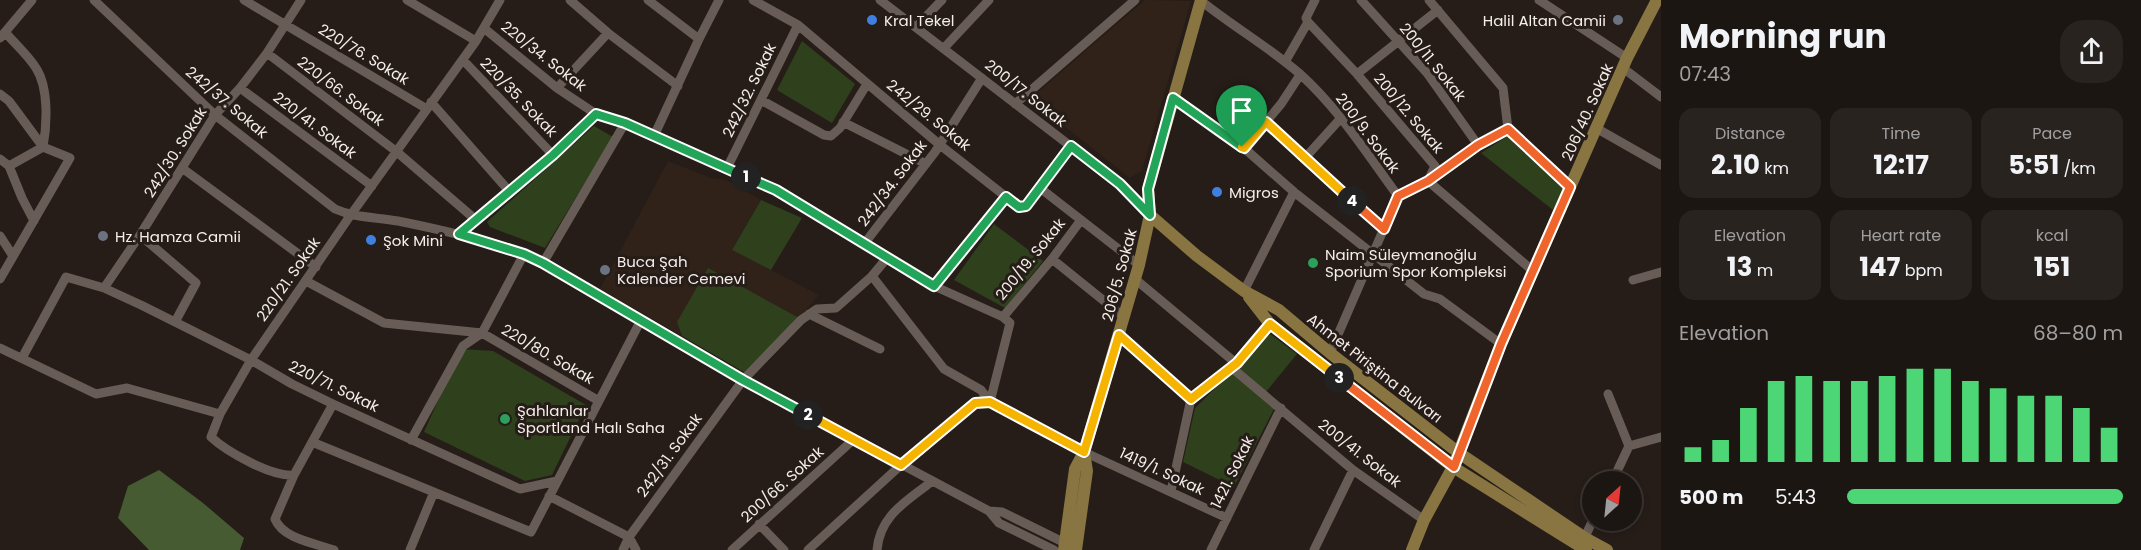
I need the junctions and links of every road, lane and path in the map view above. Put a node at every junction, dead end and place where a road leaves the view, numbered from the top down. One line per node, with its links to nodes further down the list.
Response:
1 (32, 0): 28 (street)
2 (94, 0): 51 (street, 242/37. Sokak)
3 (244, 0): 23 (street, 220/76. Sokak)
4 (301, 0): 23 (street, 242/30. Sokak)
5 (407, 0): 30 (street)
6 (500, 0): 26 (street, 220/21. Sokak)
7 (570, 0): 27 (street)
8 (648, 0): 29 (street)
9 (719, 0): 29 (street)
10 (880, 0): 25 (street, 200/17. Sokak)
11 (942, 0): 25 (street)
12 (988, 0): 32 (street)
13 (1136, 0): 48 (street)
14 (1200, 0): 35 (street, 200/9. Sokak); 46 (main road, 206/5. Sokak)
15 (1315, 0): 22 (street)
16 (1361, 0): 31 (street, 200/11. Sokak)
17 (1430, 0): 21 (street)
18 (1658, 0): 36 (main road, 206/40. Sokak)
19 (757, 1): 24 (street, 242/29. Sokak)
20 (1544, 2): 36 (street)
21 (1438, 10): 31 (street); 57 (street)
22 (1307, 20): 35 (street); 37 (street, 200/12. Sokak)
23 (286, 25): 33 (street, 242/30. Sokak); 49 (street, 220/76. Sokak)
24 (798, 25): 40 (street, 242/29. Sokak); 47 (street, 242/32. Sokak)
25 (916, 27): 32 (street, 200/17. Sokak)
26 (485, 29): 30 (street, 220/21. Sokak); 43 (street, 220/34. Sokak)
27 (608, 33): 41 (street); 43 (street)
28 (2, 35): 62 (street)
29 (699, 39): 41 (street)
30 (476, 41): 34 (street, 220/21. Sokak)
31 (1399, 42): 37 (street); 60 (street, 200/11. Sokak)
32 (944, 48): 39 (street, 200/17. Sokak)
33 (267, 53): 42 (street, 242/30. Sokak); 64 (street, 220/66. Sokak)
34 (463, 60): 49 (street, 220/21. Sokak); 65 (street, 220/35. Sokak)
35 (1285, 62): 38 (street, 200/9. Sokak)
36 (1625, 63): 45 (street); 56 (main road, 206/40. Sokak)
37 (1357, 74): 73 (street, 200/12. Sokak)
38 (1300, 75): 52 (street, 200/9. Sokak); 53 (street)
39 (982, 78): 48 (street, 200/17. Sokak); 59 (street, 242/34. Sokak)
40 (867, 84): 55 (street); 59 (street, 242/29. Sokak)
41 (678, 86): 58 (street)
42 (240, 88): 51 (street, 242/30. Sokak); 74 (street, 220/41. Sokak)
43 (557, 88): 50 (street, 220/34. Sokak)
44 (0, 94): 62 (street)
45 (1661, 97)
46 (1173, 98): 63 (street); 81 (main road, 206/5. Sokak)
47 (761, 100): 55 (street); 72 (street, 242/32. Sokak)
48 (1015, 104): 61 (street, 200/17. Sokak)
49 (429, 105): 64 (street, 220/21. Sokak); 77 (street, 220/76. Sokak)
50 (596, 114): 54 (street, 220/34. Sokak); 65 (street, 220/35. Sokak)
51 (215, 115): 71 (street, 242/30. Sokak); 82 (street, 242/37. Sokak)
52 (1341, 118): 67 (street); 79 (street, 200/9. Sokak)
53 (1266, 122): 63 (street); 67 (street)
54 (625, 123): 58 (street, 220/34. Sokak); 96 (street)
55 (843, 123): 68 (street)
56 (1596, 128): 69 (street); 75 (main road, 206/40. Sokak)
57 (1508, 129): 60 (street); 75 (street)
58 (654, 136): 72 (street, 220/34. Sokak)
59 (940, 145): 68 (street, 242/34. Sokak); 80 (street, 242/29. Sokak)
60 (1478, 145): 73 (street)
61 (1071, 146): 76 (street, 242/29. Sokak); 81 (street, 200/17. Sokak)
62 (43, 147): 70 (street); 85 (street)
63 (1244, 148): 78 (street)
64 (397, 152): 74 (street, 220/21. Sokak); 83 (street, 220/66. Sokak)
65 (553, 155): 77 (street, 220/35. Sokak)
66 (0, 159): 70 (street)
67 (1304, 159): 86 (street)
68 (926, 164): 90 (street, 242/34. Sokak)
69 (1661, 165)
70 (9, 166): 85 (street)
71 (182, 168): 88 (street, 242/30. Sokak); 98 (street)
72 (727, 168): 90 (street, 220/34. Sokak)
73 (1428, 181): 79 (street); 99 (street)
74 (372, 186): 82 (street, 220/21. Sokak)
75 (1570, 187): 99 (main road, 206/40. Sokak)
76 (1040, 188): 80 (street, 242/29. Sokak); 84 (street)
77 (509, 191): 83 (street, 220/35. Sokak)
78 (1294, 192): 93 (street); 108 (street)
79 (1398, 196): 86 (street)
80 (1006, 197): 106 (street)
81 (1150, 215): 97 (main road, 206/5. Sokak); 108 (main road, Ahmet Piriştina Bulvarı)
82 (350, 216): 87 (street); 98 (street, 220/21. Sokak)
83 (476, 220): 87 (street, 220/35. Sokak)
84 (1081, 220): 95 (street, 200/19. Sokak); 97 (street)
85 (33, 221): 92 (street)
86 (1384, 229): 93 (street)
87 (459, 234): 91 (street)
88 (140, 235): 107 (street, 242/30. Sokak); 113 (street)
89 (0, 236): 92 (street)
90 (864, 244): 94 (street, 220/34. Sokak)
91 (524, 254): 96 (street); 115 (street, 220/80. Sokak)
92 (14, 256): 102 (street)
93 (1373, 256): 117 (street); 120 (street)
94 (887, 258): 101 (street); 106 (street, 220/34. Sokak)
95 (1052, 259): 110 (street, 200/19. Sokak); 111 (street)
96 (543, 263): 112 (street)
97 (1139, 265): 103 (main road, 206/5. Sokak)
98 (316, 267): 105 (street, 220/21. Sokak)
99 (1533, 271): 117 (main road, 206/40. Sokak)
100 (1661, 272): 104 (street)
101 (872, 276): 109 (street); 128 (street, 1419/1. Sokak)
102 (0, 279)
103 (1135, 279): 111 (main road, 206/5. Sokak); 123 (street)
104 (1633, 280)
105 (306, 281): 115 (street, 220/80. Sokak); 122 (street, 220/21. Sokak)
106 (934, 286): 110 (street, 220/34. Sokak)
107 (104, 288): 113 (street, 220/71. Sokak); 121 (street)
108 (1244, 291): 114 (main road, Ahmet Piriştina Bulvarı); 120 (main road, Ahmet Piriştina Bulvarı)
109 (809, 314): 119 (street); 124 (street)
110 (1003, 317): 128 (street)
111 (1124, 317): 116 (main road, 206/5. Sokak)
112 (642, 320): 124 (street); 127 (street)
113 (175, 322): 122 (street, 220/71. Sokak)
114 (1270, 324): 123 (street); 140 (main road, Ahmet Piriştina Bulvarı)
115 (482, 333): 127 (street, 220/80. Sokak); 133 (street, 220/80. Sokak)
116 (1119, 335): 126 (street); 137 (main road, 206/5. Sokak)
117 (1501, 344): 138 (main road)
118 (0, 348): 121 (street)
119 (880, 349)
120 (1330, 353): 138 (main road, Ahmet Piriştina Bulvarı)
121 (22, 358): 131 (street)
122 (251, 360): 129 (street, 220/71. Sokak); 131 (street, 220/21. Sokak)
123 (1234, 366): 126 (street); 130 (street, 200/41. Sokak)
124 (743, 380): 134 (street); 154 (street, 242/31. Sokak)
125 (1608, 394): 136 (street)
126 (1191, 399): 146 (street)
127 (600, 401): 144 (street)
128 (990, 402): 137 (street, 1419/1. Sokak); 139 (street)
129 (333, 404): 133 (street, 220/71. Sokak); 135 (street)
130 (1281, 408): 141 (street, 200/41. Sokak); 150 (street, 1421. Sokak)
131 (220, 414): 143 (street, 220/21. Sokak)
132 (1661, 437): 136 (street)
133 (411, 440): 144 (street, 220/71. Sokak)
134 (853, 440): 139 (street); 152 (street, 200/66. Sokak)
135 (312, 442): 143 (street); 147 (street)
136 (1629, 446): 142 (street)
137 (1084, 452): 146 (street, 1419/1. Sokak); 156 (main road, 206/5. Sokak)
138 (1460, 453): 140 (main road); 155 (main road, Ahmet Piriştina Bulvarı)
139 (901, 465): 145 (street); 163 (street)
140 (1454, 467): 151 (main road); 155 (main road, Ahmet Piriştina Bulvarı)
141 (1353, 470): 151 (street, 200/41. Sokak); 167 (street)
142 (1617, 471)
143 (294, 475): 157 (street)
144 (557, 481): 148 (street)
145 (931, 482): 149 (street); 164 (street)
146 (1171, 491): 150 (street, 1419/1. Sokak)
147 (434, 492): 148 (street); 158 (street)
148 (549, 496): 154 (street)
149 (989, 511): 156 (street); 165 (street)
150 (1227, 518): 166 (street, 1421. Sokak)
151 (1424, 520): 168 (main road)
152 (759, 524): 161 (street, 200/66. Sokak); 162 (street)
153 (1589, 531): 155 (street)
154 (629, 537): 159 (street, 242/31. Sokak); 160 (street)
155 (1583, 546): 169 (main road, Ahmet Piriştina Bulvarı)
156 (1072, 548)
157 (334, 550)
158 (410, 550)
159 (623, 550)
160 (636, 550)
161 (732, 550)
162 (784, 550)
163 (808, 550)
164 (877, 550)
165 (1054, 550)
166 (1211, 550)
167 (1314, 550)
168 (1412, 550)
169 (1606, 550)

